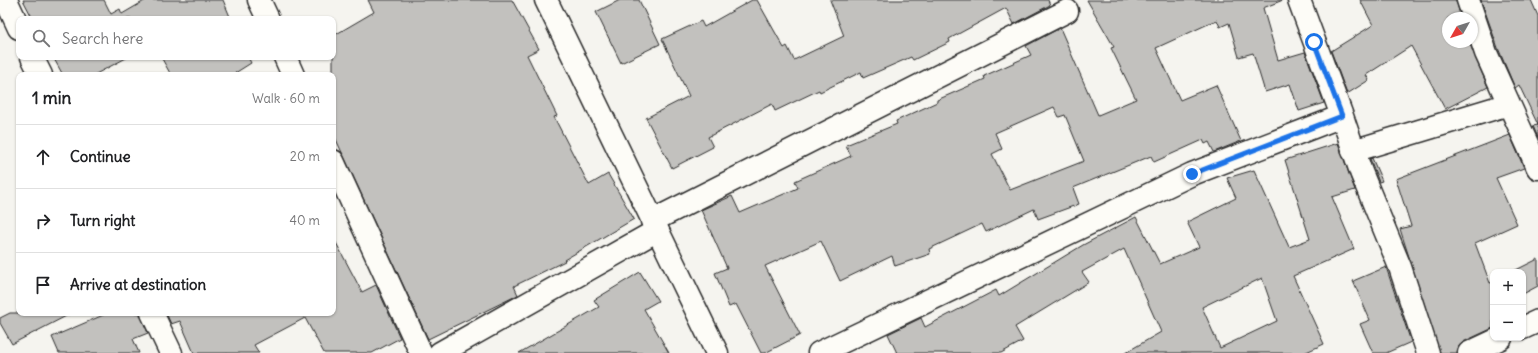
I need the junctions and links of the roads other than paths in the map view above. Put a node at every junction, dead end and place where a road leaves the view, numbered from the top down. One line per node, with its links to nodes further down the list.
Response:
1 (6, 0): 8 (street)
2 (259, 0): 7 (street)
3 (546, 0): 18 (street)
4 (1299, 0): 14 (street)
5 (1468, 0): 13 (street)
6 (1067, 11): 18 (street)
7 (267, 16)
8 (16, 22)
9 (34, 60): 11 (street)
10 (286, 60): 12 (street)
11 (40, 72)
12 (292, 72)
13 (1509, 104): 15 (street); 17 (street)
14 (1342, 116): 15 (street); 27 (street)
15 (1353, 151): 28 (street)
16 (336, 168): 24 (street)
17 (1538, 168)
18 (654, 226): 25 (street); 26 (street)
19 (153, 316): 23 (street)
20 (1538, 321): 21 (street)
21 (1526, 327)
22 (1495, 341): 29 (street)
23 (171, 353)
24 (421, 353)
25 (440, 353)
26 (717, 353)
27 (819, 353)
28 (1428, 353)
29 (1469, 353)

